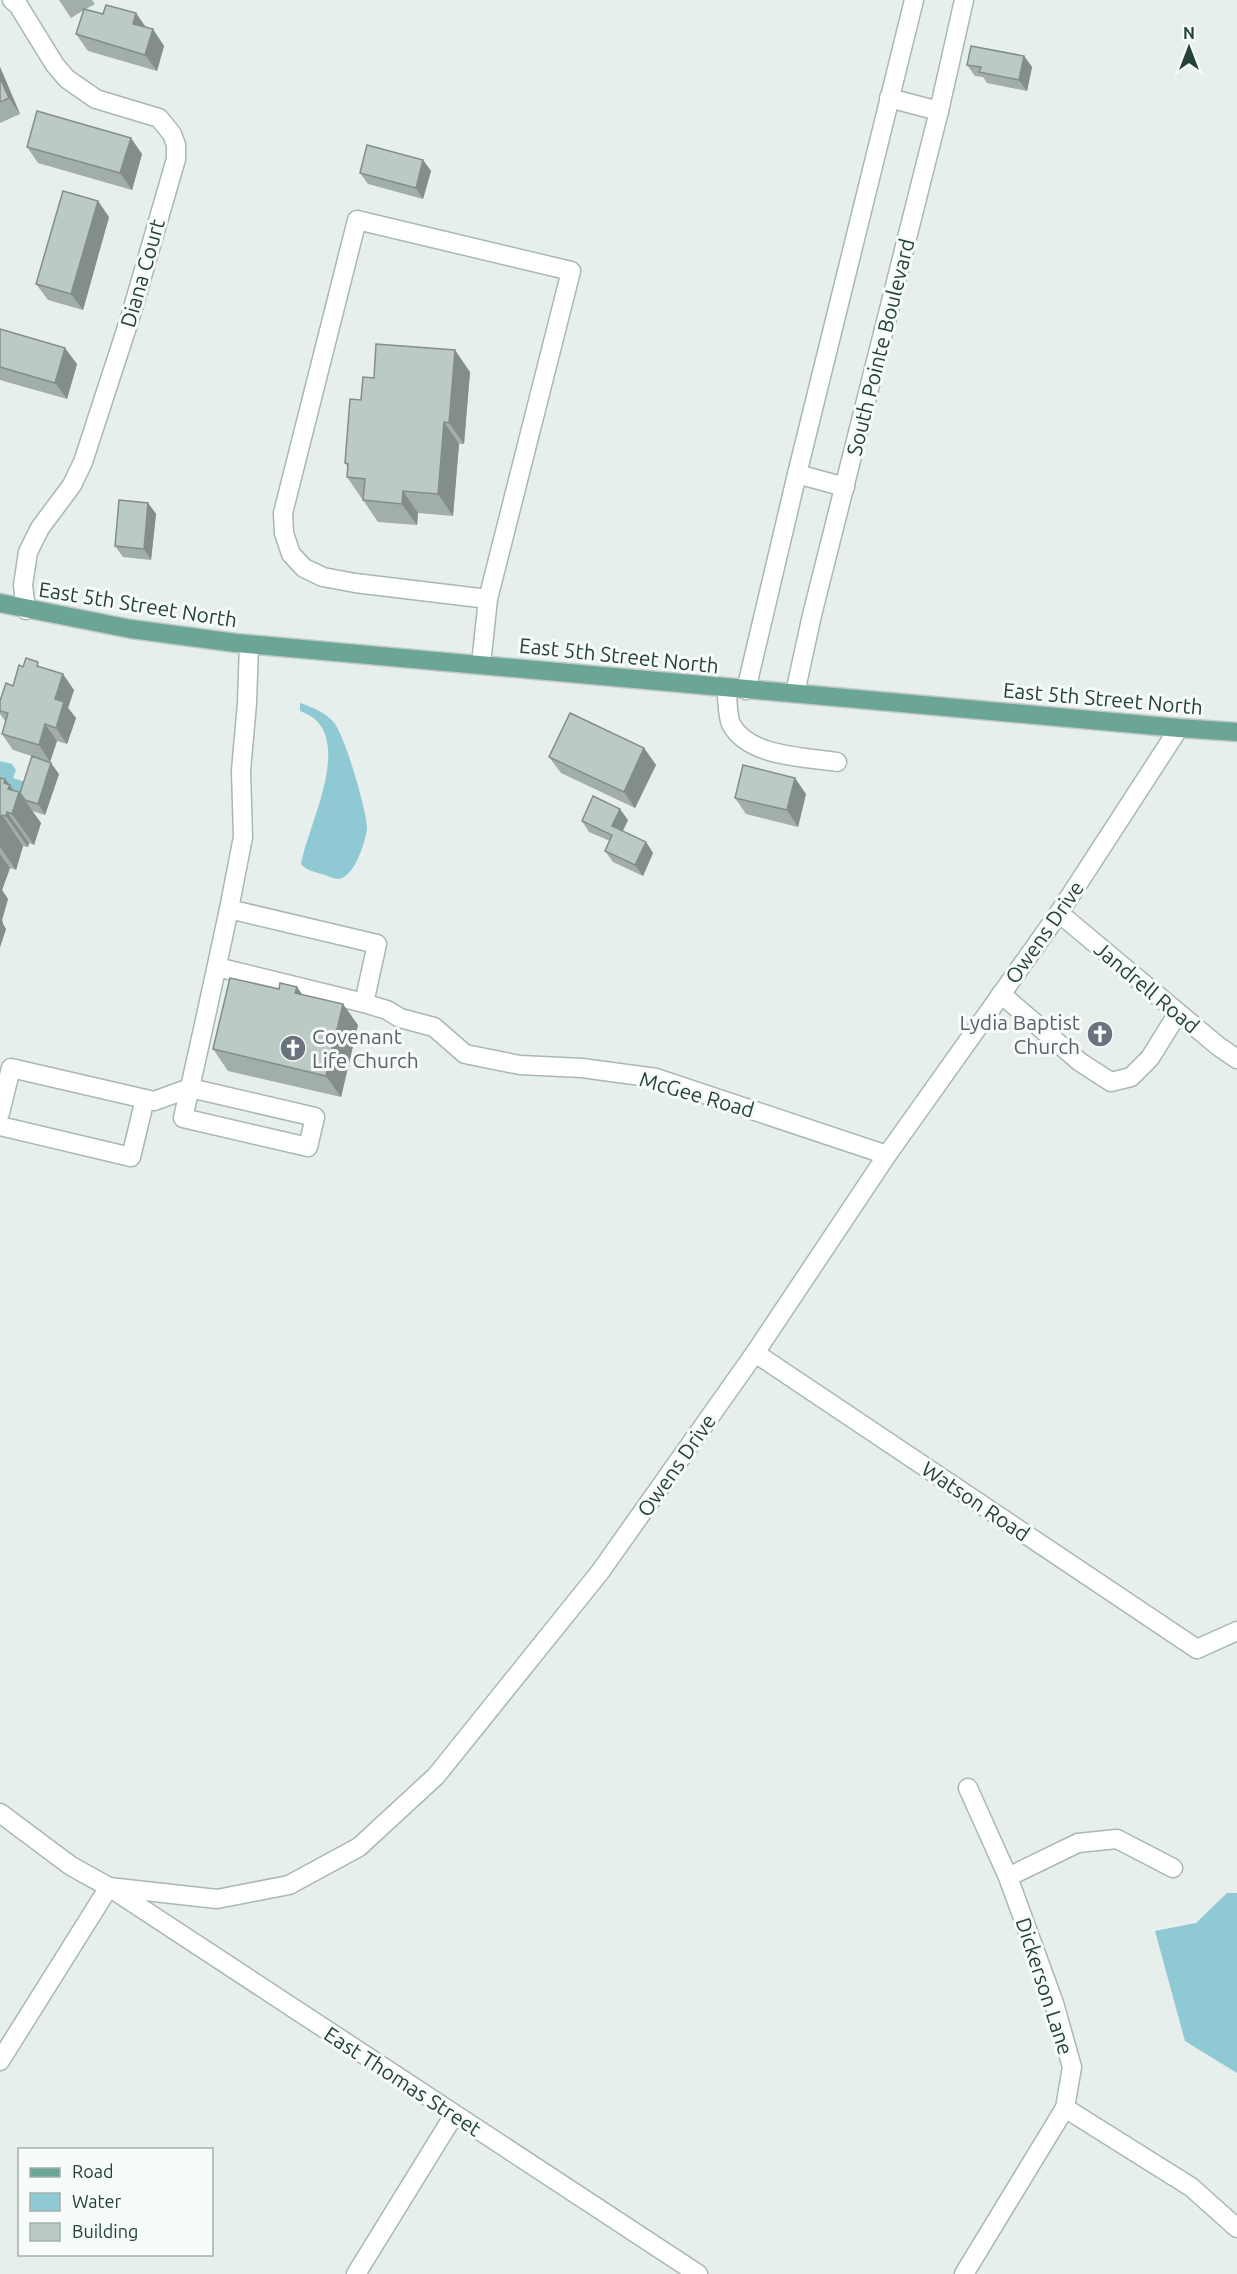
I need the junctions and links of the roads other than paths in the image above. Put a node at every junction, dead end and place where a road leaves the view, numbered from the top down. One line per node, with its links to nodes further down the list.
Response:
1 (12, 0): 10 (street, Diana Court)
2 (914, 0): 4 (street)
3 (964, 0): 5 (street, South Pointe Boulevard)
4 (889, 98): 5 (street); 6 (street)
5 (939, 111): 7 (street, South Pointe Boulevard)
6 (797, 474): 7 (street); 14 (street)
7 (845, 487): 15 (street, South Pointe Boulevard)
8 (488, 599): 8 (street); 12 (street)
9 (0, 605): 10 (main road, East 5th Street North)
10 (26, 610): 11 (main road, East 5th Street North)
11 (249, 644): 12 (main road, East 5th Street North); 19 (street)
12 (481, 664): 13 (main road, East 5th Street North)
13 (726, 688): 14 (main road, East 5th Street North); 18 (street)
14 (746, 690): 15 (main road, East 5th Street North)
15 (795, 693): 16 (main road, East 5th Street North)
16 (1179, 728): 17 (main road, East 5th Street North); 20 (street, Owens Drive)
17 (1237, 732)
18 (837, 762)
19 (229, 909): 21 (street); 23 (street)
20 (1059, 913): 22 (street, Owens Drive); 24 (street, Jandrell Road)
21 (217, 967): 23 (street); 26 (street)
22 (1001, 994): 24 (street); 30 (street, Owens Drive)
23 (364, 1003): 30 (street, McGee Road)
24 (1178, 1013): 25 (street, Jandrell Road)
25 (1237, 1059)
26 (190, 1088): 26 (street); 27 (street)
27 (146, 1099): 28 (street); 29 (street)
28 (0, 1113)
29 (0, 1126)
30 (887, 1155): 31 (street, Owens Drive)
31 (755, 1353): 32 (street, Watson Road); 37 (street, Owens Drive)
32 (1237, 1631)
33 (968, 1788): 36 (street, Dickerson Lane)
34 (0, 1813): 37 (street, Owens Drive)
35 (1173, 1868): 36 (street)
36 (1008, 1876): 39 (street, Dickerson Lane)
37 (109, 1887): 38 (street); 40 (street, East Thomas Street)
38 (0, 2061)
39 (1065, 2108): 41 (street); 44 (street, Dickerson Lane)
40 (454, 2115): 42 (street); 43 (street, East Thomas Street)
41 (1237, 2228)
42 (356, 2274)
43 (698, 2274)
44 (964, 2274)

